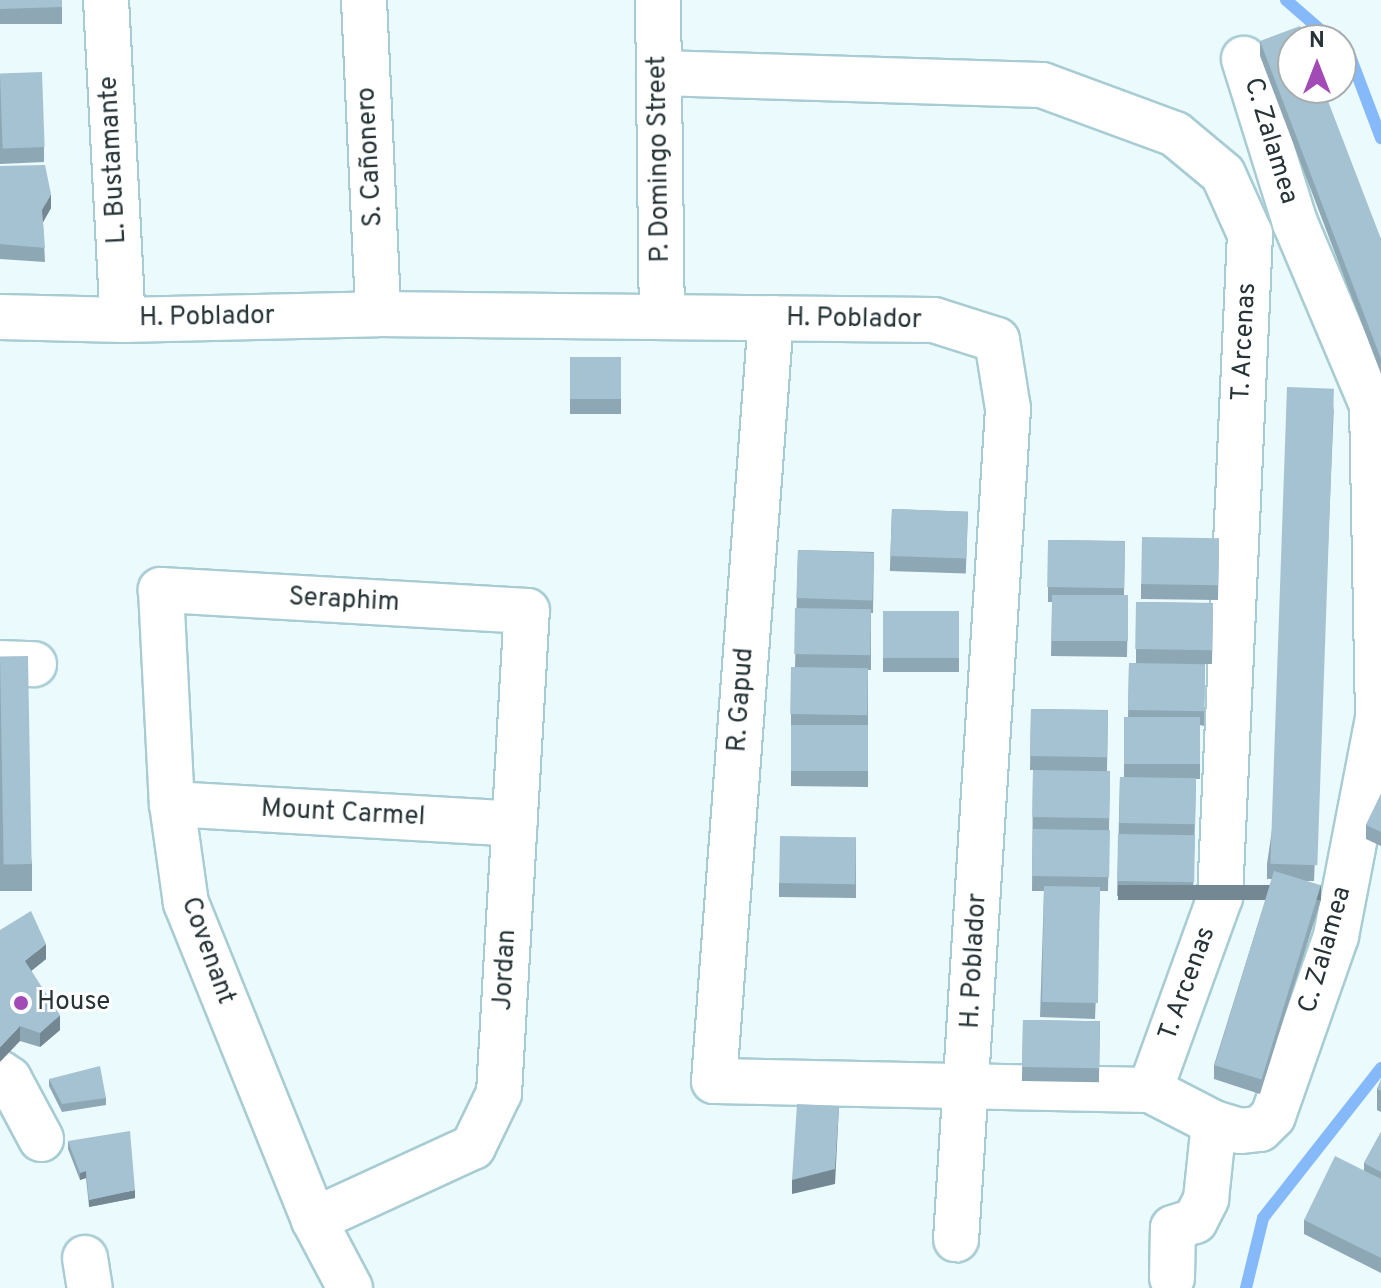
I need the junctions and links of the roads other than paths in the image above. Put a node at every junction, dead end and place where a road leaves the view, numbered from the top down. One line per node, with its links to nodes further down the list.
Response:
1 (106, 0): 12 (street, L. Bustamante)
2 (364, 0): 8 (street, S. Cañonero)
3 (658, 0): 5 (street, P. Domingo Street)
4 (1244, 59): 6 (street, C. Zalamea)
5 (659, 73): 7 (street, T. Arcenas); 10 (street, P. Domingo Street)
6 (1295, 223): 7 (street, C. Zalamea); 21 (street, C. Zalamea)
7 (1250, 234): 20 (street, T. Arcenas)
8 (378, 314): 10 (street, H. Poblador); 12 (street, H. Poblador)
9 (0, 317): 12 (street, H. Poblador)
10 (662, 317): 11 (street, H. Poblador)
11 (771, 318): 18 (street, R. Gapud); 19 (street, H. Poblador)
12 (123, 320)
13 (161, 590): 14 (street, Seraphim); 15 (street, Covenant)
14 (527, 611): 16 (street, Jordan)
15 (172, 804): 16 (street, Mount Carmel); 23 (street, Covenant)
16 (514, 824): 23 (street, Jordan)
17 (0, 1073): 22 (street)
18 (714, 1081): 19 (street, C. Zalamea)
19 (967, 1086): 20 (street, C. Zalamea); 24 (street, H. Poblador)
20 (1150, 1090): 21 (street, C. Zalamea)
21 (1214, 1123): 25 (street)
22 (41, 1139)
23 (314, 1220): 26 (street, Covenant)
24 (956, 1239)
25 (1172, 1278)
26 (350, 1288)

